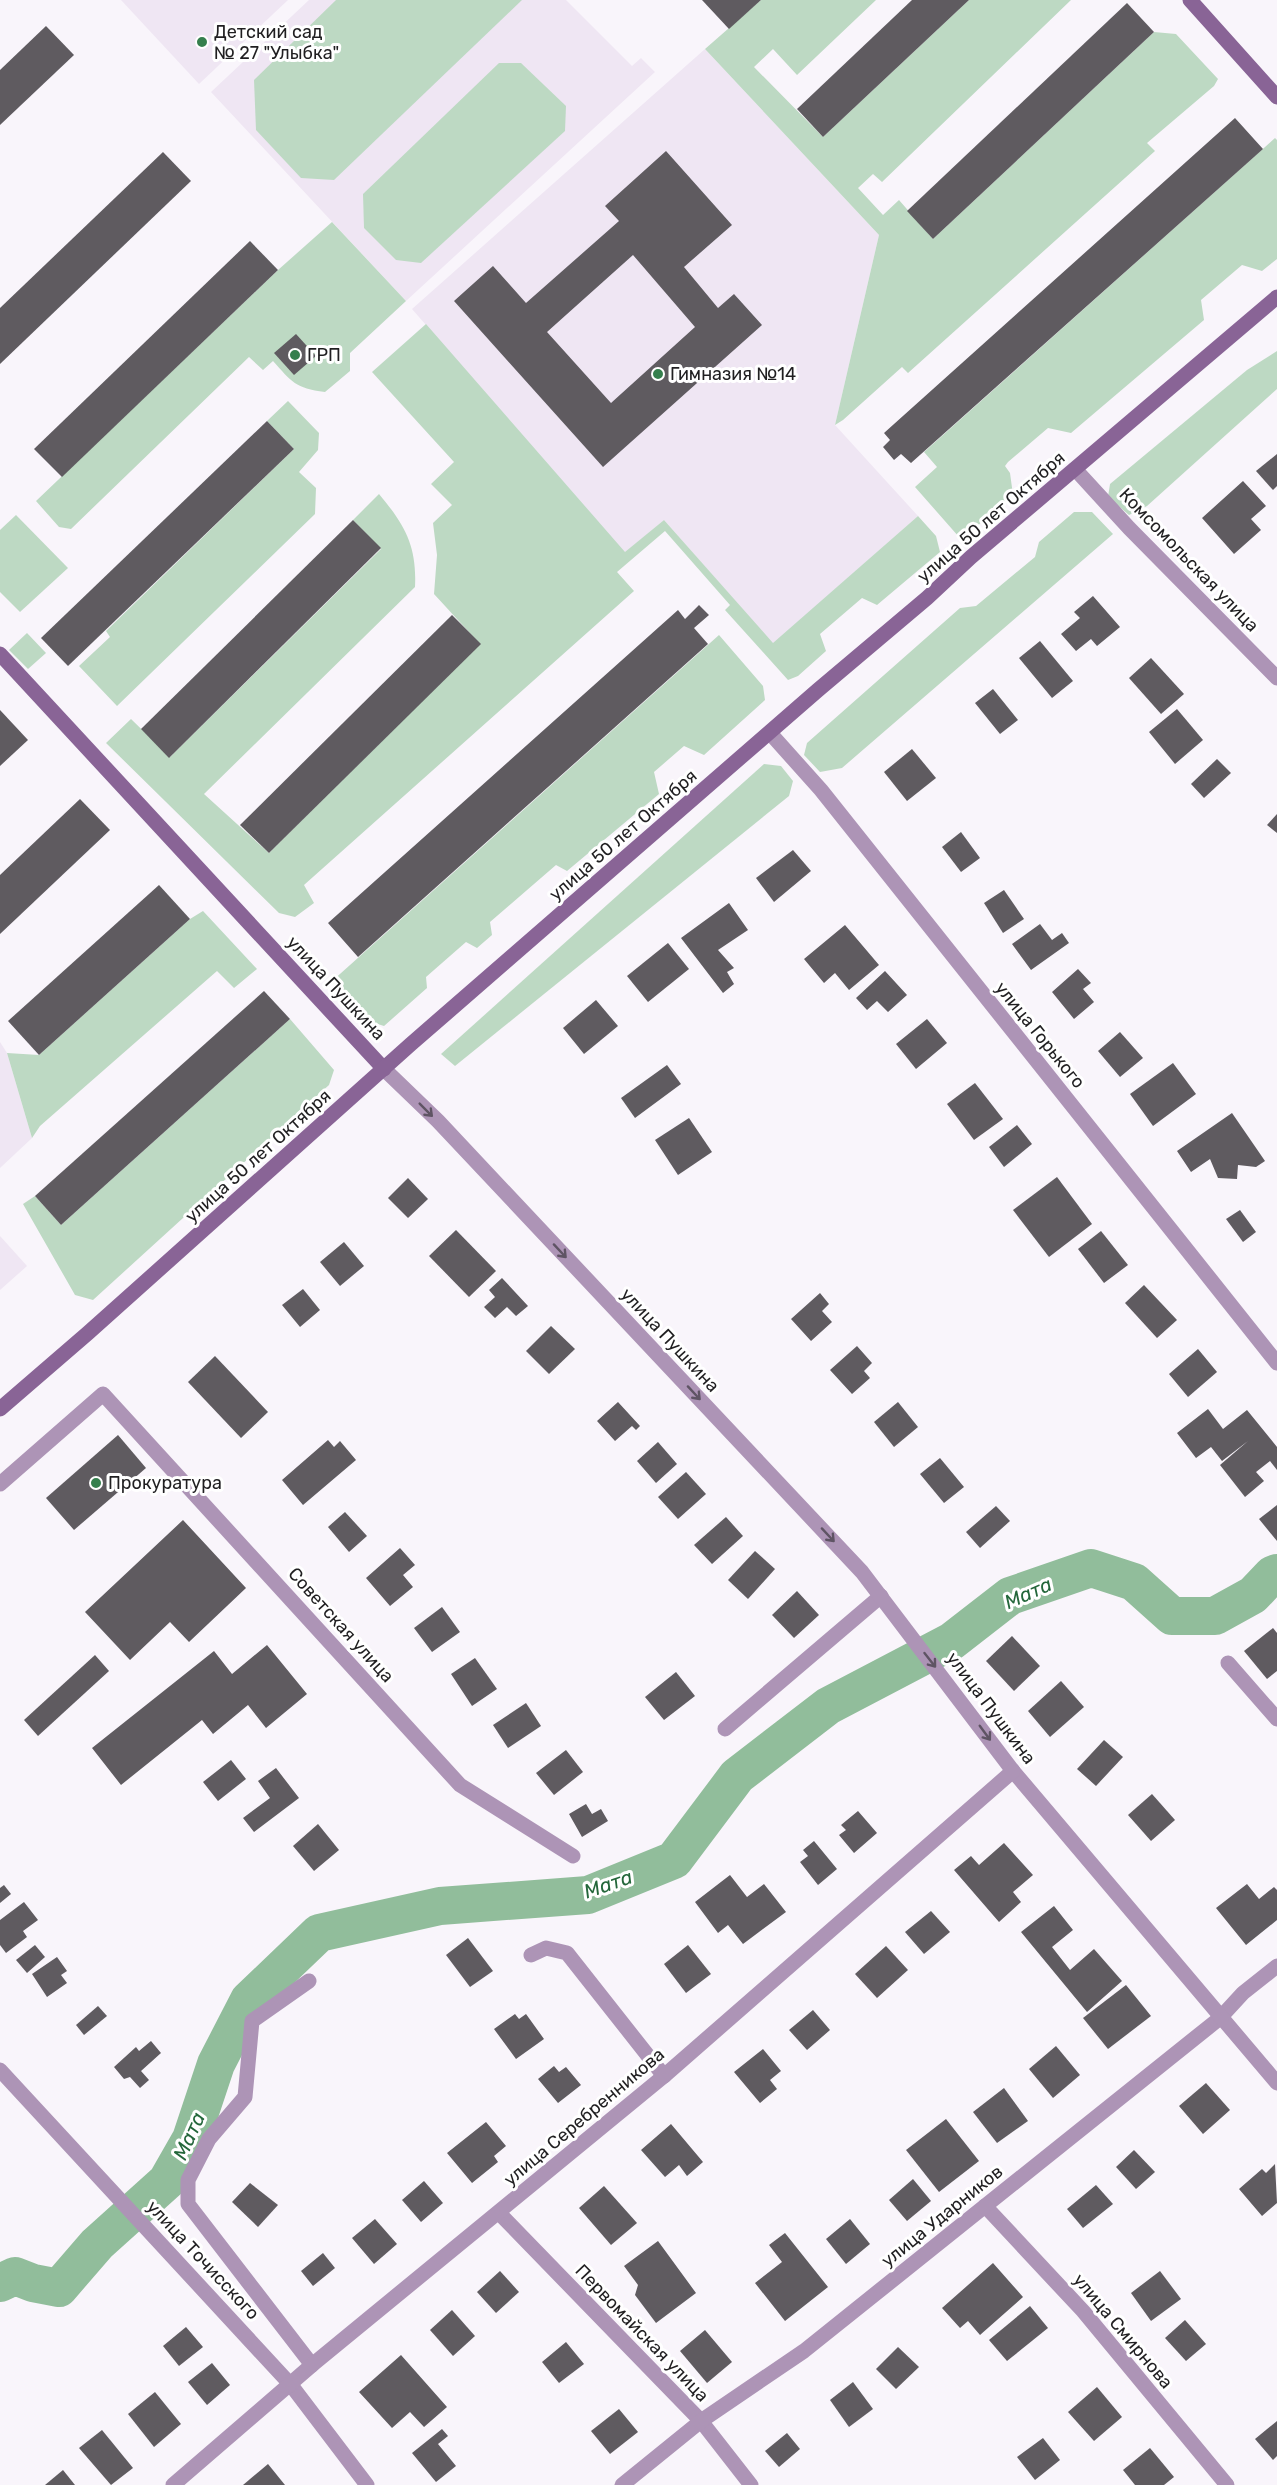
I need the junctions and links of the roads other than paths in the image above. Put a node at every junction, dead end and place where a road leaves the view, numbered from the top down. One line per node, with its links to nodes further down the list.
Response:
1 (1190, 0): 2 (main road)
2 (1277, 97)
3 (1277, 297): 4 (main road, улица 50 лет Октября)
4 (1075, 469): 6 (street, Комсомольская улица); 7 (main road, улица 50 лет Октября)
5 (0, 654): 8 (main road, улица Пушкина)
6 (1277, 678)
7 (770, 733): 8 (main road, улица 50 лет Октября); 9 (street, улица Горького)
8 (384, 1069): 10 (main road, улица 50 лет Октября); 12 (street, улица Пушкина, one-way to 12)
9 (1277, 1363)
10 (0, 1409)
11 (0, 1484): 17 (street, Советская улица)
12 (881, 1596): 15 (street); 16 (street, улица Пушкина, one-way to 16)
13 (1228, 1664): 14 (street)
14 (1277, 1719)
15 (725, 1729)
16 (1013, 1771): 21 (street, улица Пушкина); 23 (street, улица Серебренникова)
17 (573, 1856)
18 (531, 1955): 23 (street)
19 (1277, 1966): 21 (street, улица Ударников)
20 (309, 1981): 27 (street)
21 (1220, 2018): 24 (street, улица Пушкина); 25 (street, улица Ударников)
22 (0, 2070): 28 (street, улица Точисского)
23 (664, 2076): 26 (street, улица Серебренникова)
24 (1277, 2083)
25 (986, 2205): 29 (street, улица Ударников); 34 (street, улица Смирнова)
26 (499, 2213): 27 (street, улица Серебренникова); 29 (street, Первомайская улица)
27 (312, 2365): 28 (street, улица Серебренникова)
28 (291, 2385): 30 (street, улица Серебренникова); 31 (street, улица Точисского)
29 (701, 2421): 32 (street, улица Ударников); 33 (street, Первомайская улица)
30 (173, 2485)
31 (366, 2485)
32 (622, 2485)
33 (751, 2485)
34 (1227, 2485)

